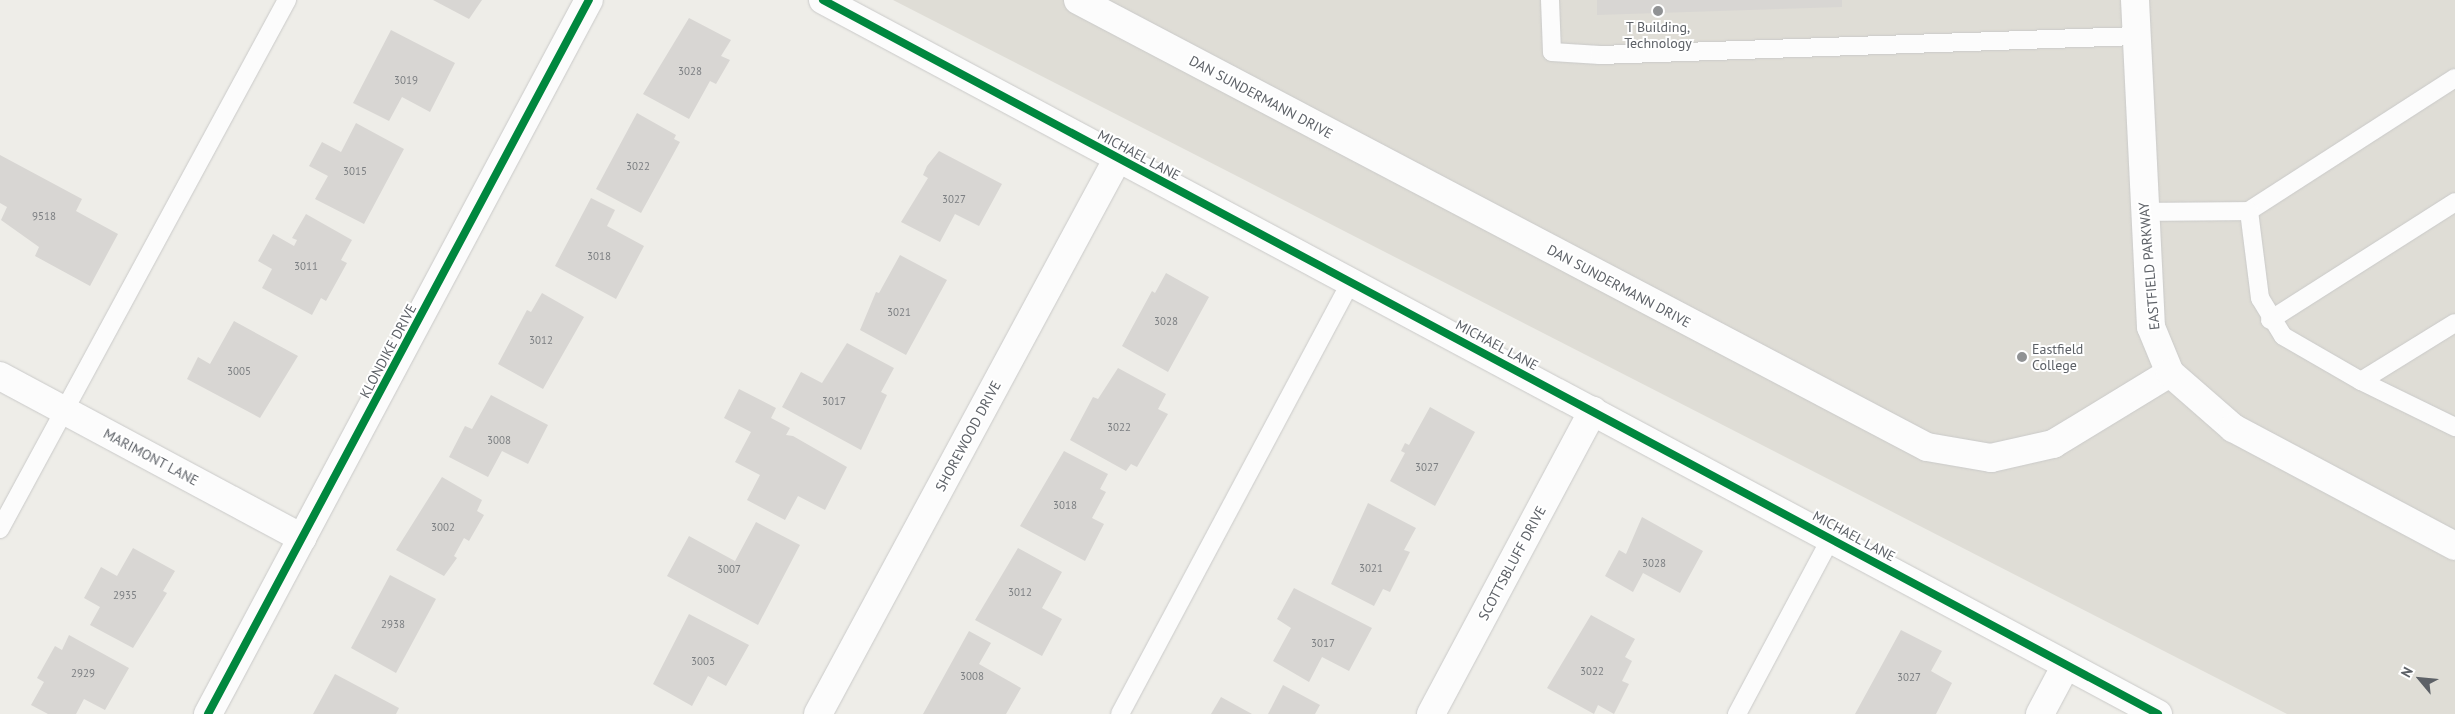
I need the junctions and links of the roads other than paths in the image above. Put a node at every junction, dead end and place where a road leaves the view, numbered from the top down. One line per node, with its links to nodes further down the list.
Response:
1 (287, 0): 19 (lane)
2 (589, 0): 23 (street, KLONDIKE DRIVE)
3 (822, 0): 9 (street, MICHAEL LANE)
4 (1078, 0): 16 (street, DAN SUNDERMANN DRIVE)
5 (1550, 0): 7 (lane)
6 (2135, 0): 7 (street, EASTFIELD PARKWAY)
7 (2136, 36): 12 (street, EASTFIELD PARKWAY)
8 (2455, 78): 11 (lane)
9 (1118, 158): 13 (street, MICHAEL LANE); 28 (street, SHOREWOOD DRIVE)
10 (2455, 202): 14 (lane)
11 (2249, 211): 12 (lane); 14 (lane)
12 (2144, 212): 16 (street, EASTFIELD PARKWAY)
13 (1351, 281): 20 (street, MICHAEL LANE); 29 (lane)
14 (2270, 320): 18 (lane)
15 (2455, 323): 18 (lane)
16 (2170, 373): 25 (street, EASTFIELD PARKWAY)
17 (0, 376): 19 (street, MARIMONT LANE)
18 (2361, 381): 21 (lane)
19 (64, 410): 22 (lane); 23 (street, MARIMONT LANE)
20 (1593, 412): 24 (street, MICHAEL LANE); 30 (street, SCOTTSBLUFF DRIVE)
21 (2455, 428)
22 (0, 529)
23 (302, 538): 27 (street, KLONDIKE DRIVE)
24 (1831, 538): 26 (street, MICHAEL LANE); 31 (lane)
25 (2455, 546)
26 (2066, 665): 32 (street); 33 (street, MICHAEL LANE)
27 (208, 714)
28 (818, 714)
29 (1120, 714)
30 (1431, 714)
31 (1737, 714)
32 (2040, 714)
33 (2158, 714)

